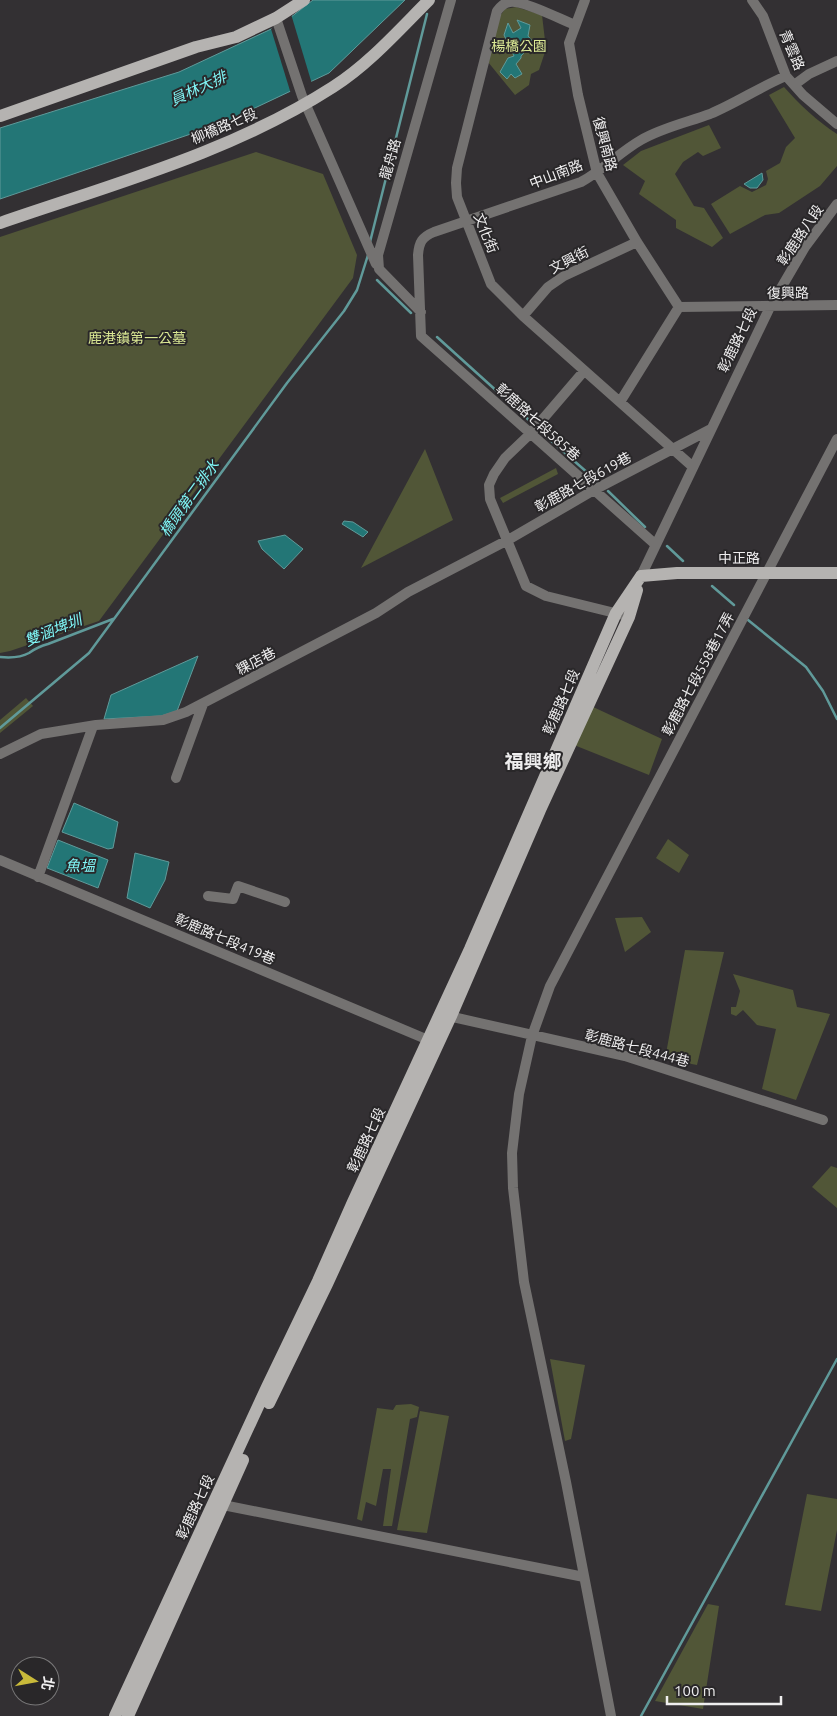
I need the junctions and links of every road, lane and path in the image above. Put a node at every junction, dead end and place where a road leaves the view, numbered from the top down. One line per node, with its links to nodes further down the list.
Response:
1 (304, 0): 6 (main road)
2 (429, 0): 11 (main road, 柳橋路七段)
3 (451, 0): 19 (street, 龍舟路)
4 (585, 0): 7 (street, 復興南路)
5 (752, 0): 9 (street, 青雲路)
6 (277, 21): 11 (street); 12 (main road)
7 (575, 25): 14 (street, 復興南路); 16 (street, 文化街)
8 (837, 61): 10 (street)
9 (786, 76): 10 (street, 青雲路); 14 (street, 中山南路)
10 (794, 86): 13 (street, 青雲路)
11 (303, 100): 17 (main road, 柳橋路七段); 19 (street)
12 (0, 116)
13 (837, 124)
14 (596, 173): 16 (street, 中山南路); 18 (street, 復興南路)
15 (837, 204): 22 (street, 彰鹿路八段)
16 (465, 220): 23 (street, 中山南路); 24 (street, 文化街)
17 (0, 223)
18 (637, 242): 21 (street, 復興南路); 24 (street, 文興街)
19 (378, 269): 23 (street)
20 (837, 305): 22 (street, 復興路)
21 (679, 307): 22 (street, 復興路); 26 (street)
22 (770, 307): 27 (street, 彰鹿路七段)
23 (421, 312): 28 (street, 彰鹿路七段585巷)
24 (523, 316): 25 (street, 文化街)
25 (584, 371): 26 (street, 文化街); 28 (street)
26 (620, 402): 30 (street, 文化街)
27 (711, 429): 30 (street, 彰鹿路七段619巷); 31 (street, 彰鹿路七段)
28 (530, 434): 32 (street, 彰鹿路七段585巷); 33 (street)
29 (837, 439): 35 (street, 彰鹿路七段558巷17弄)
30 (672, 449): 31 (street, 文化街); 32 (street, 彰鹿路七段619巷)
31 (693, 467): 34 (street, 彰鹿路七段)
32 (594, 490): 33 (street, 彰鹿路七段619巷); 34 (street, 彰鹿路七段585巷)
33 (508, 540): 38 (street); 39 (street, 粿店巷)
34 (656, 545): 37 (street, 彰鹿路七段)
35 (766, 573): 36 (main road, 中正路); 37 (main road, 中正路); 48 (street, 彰鹿路七段558巷17弄)
36 (837, 573)
37 (641, 576): 38 (main road, 彰鹿路七段)
38 (623, 615): 47 (main road, 彰鹿路七段)
39 (203, 704): 40 (street, 粿店巷); 42 (street)
40 (93, 726): 41 (street, 粿店巷); 44 (street)
41 (0, 754)
42 (176, 778)
43 (0, 860): 44 (street, 彰鹿路七段419巷)
44 (38, 877): 49 (street, 彰鹿路七段419巷)
45 (208, 896): 46 (street)
46 (285, 902)
47 (446, 1015): 48 (street, 彰鹿路七段444巷); 49 (main road, 彰鹿路七段)
48 (532, 1036): 50 (street, 彰鹿路七段444巷); 52 (street, 彰鹿路七段558巷17弄)
49 (434, 1042): 51 (main road, 彰鹿路七段)
50 (823, 1120)
51 (219, 1503): 52 (street); 53 (main road, 彰鹿路七段); 54 (main road, 彰鹿路七段)
52 (584, 1577): 55 (street, 彰鹿路七段558巷17弄)
53 (116, 1716)
54 (128, 1716)
55 (611, 1716)

